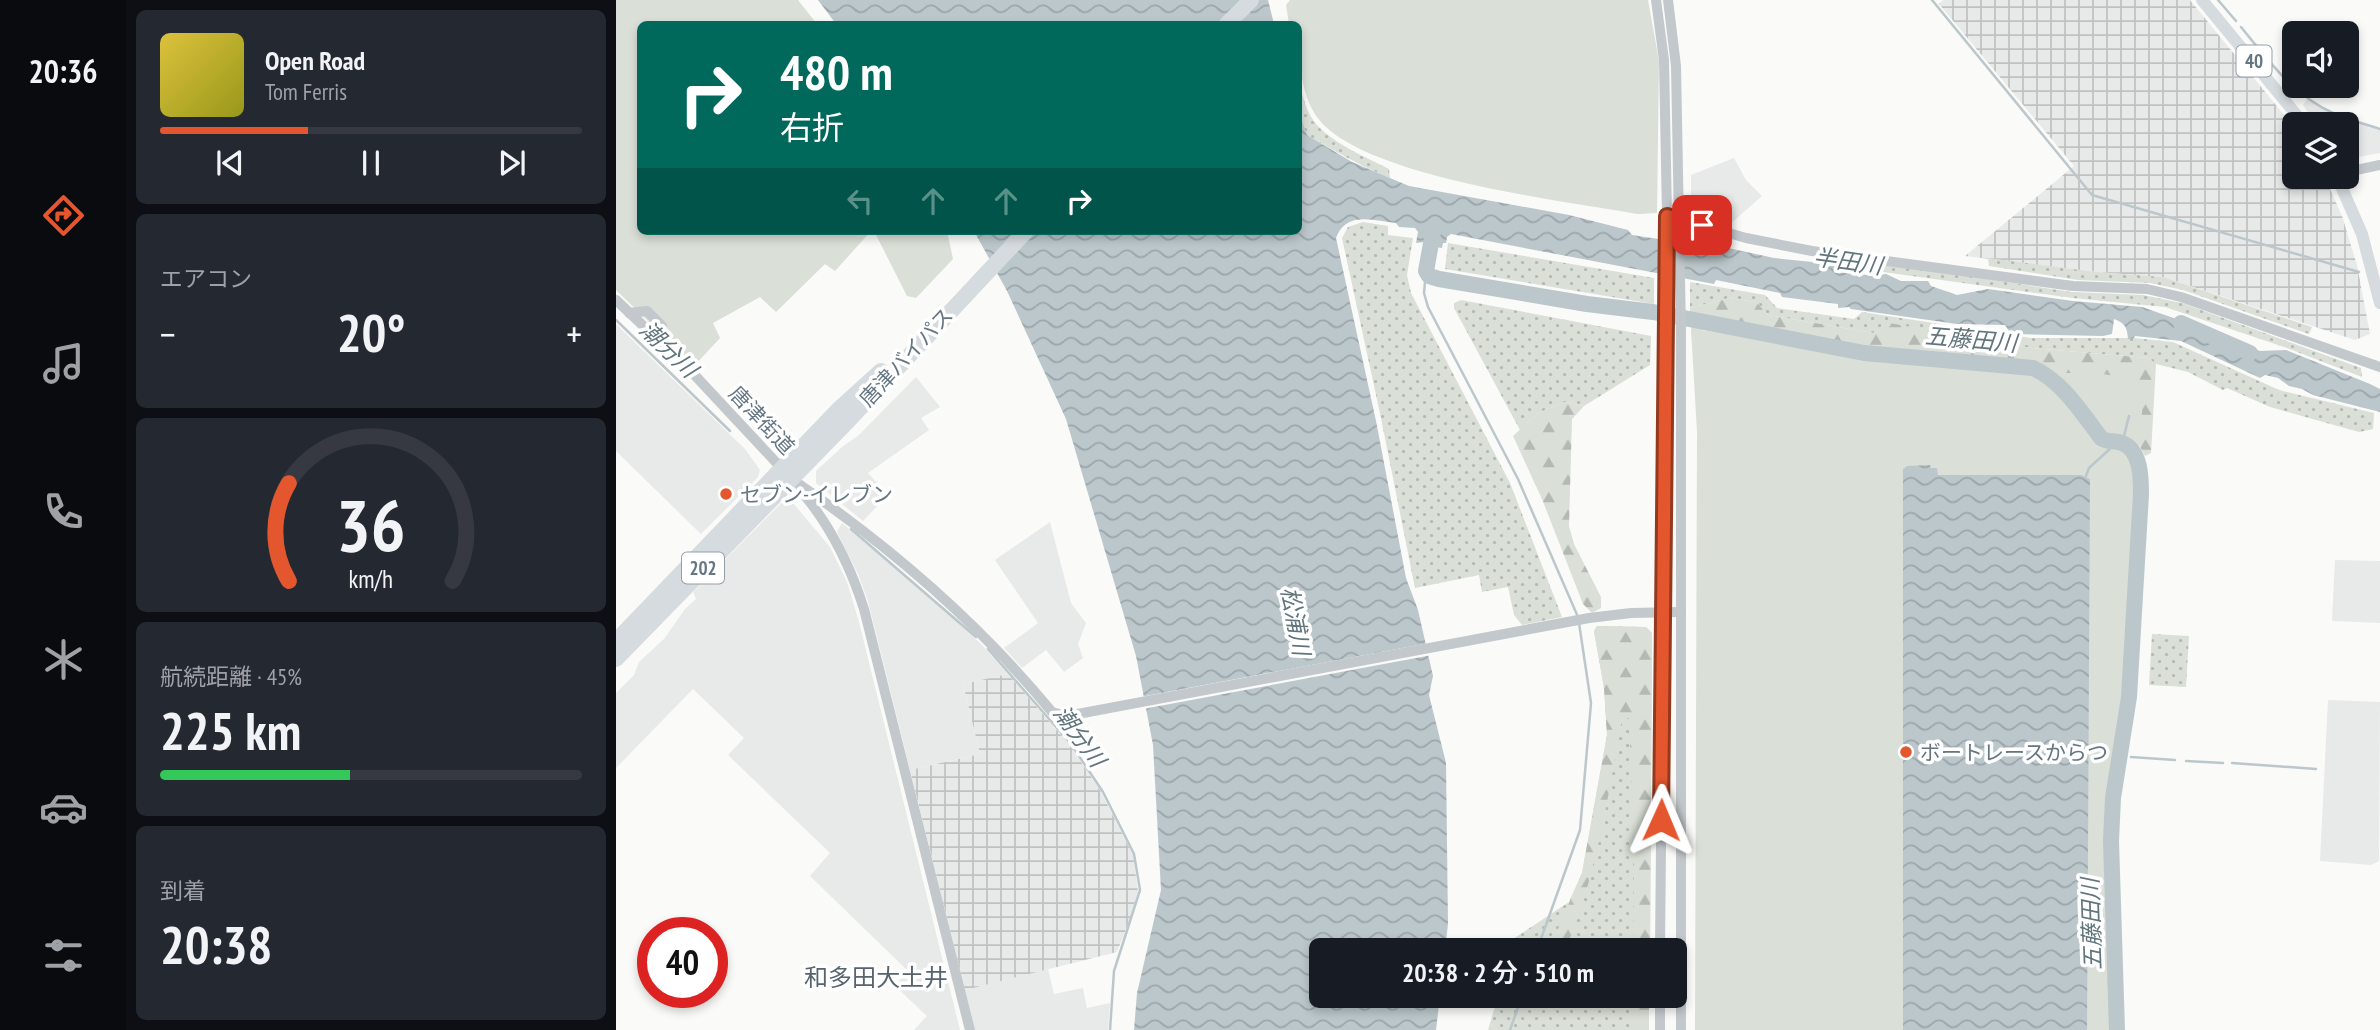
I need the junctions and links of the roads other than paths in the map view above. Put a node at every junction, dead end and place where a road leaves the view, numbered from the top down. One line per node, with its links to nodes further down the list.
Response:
1 (1251, 0): 5 (highway)
2 (1656, 0): 10 (street)
3 (1668, 0): 11 (street)
4 (2202, 0): 6 (main road, 40)
5 (1230, 21)
6 (2294, 112)
7 (2380, 164): 8 (street)
8 (2359, 169)
9 (2342, 189): 14 (main road)
10 (1667, 216): 11 (street); 17 (street)
11 (1679, 218): 15 (street); 18 (street)
12 (1022, 235): 16 (highway, 唐津バイパス / 202)
13 (616, 300): 16 (street, 唐津街道)
14 (2380, 303)
15 (2380, 367)
16 (786, 473): 17 (street); 19 (highway, 唐津バイパス / 202); 20 (highway, 唐津バイパス / 202); 23 (street)
17 (1662, 612): 18 (street); 21 (street)
18 (1681, 612): 25 (street)
19 (616, 641)
20 (616, 659)
21 (1660, 938)
22 (1660, 1008): 24 (street)
23 (970, 1030)
24 (1660, 1030)
25 (1681, 1030)

